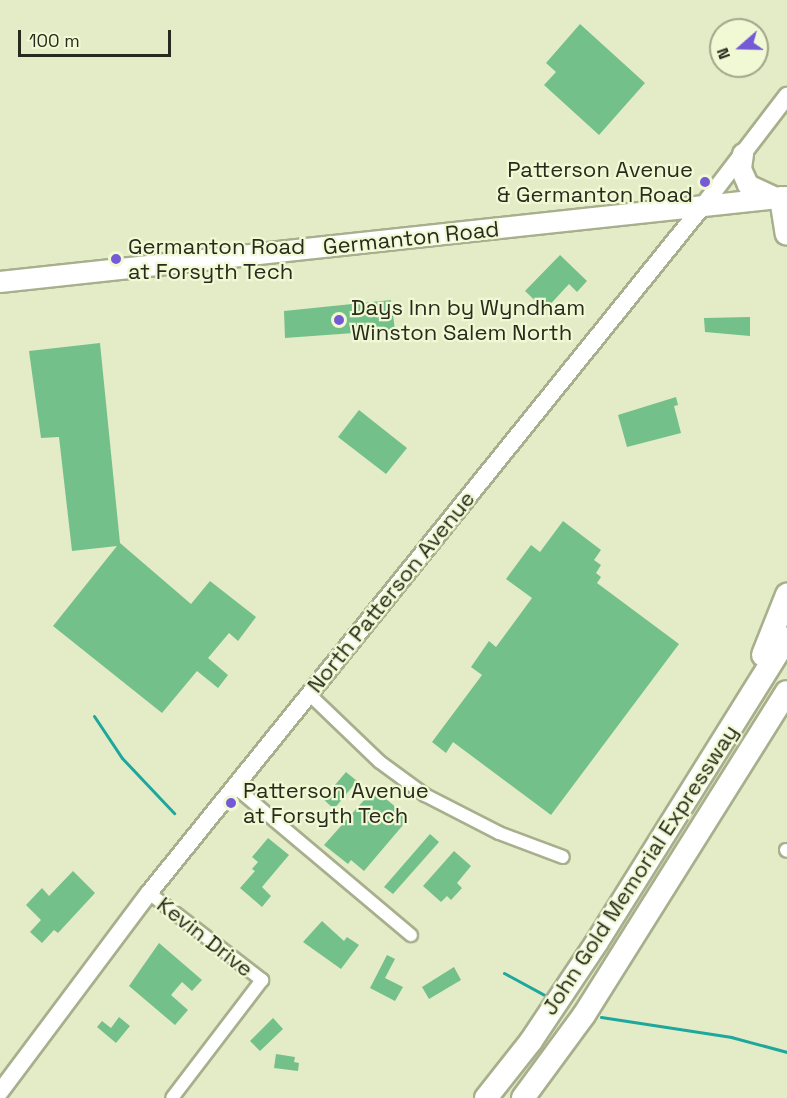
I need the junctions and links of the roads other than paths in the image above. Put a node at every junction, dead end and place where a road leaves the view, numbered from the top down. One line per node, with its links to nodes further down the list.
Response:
1 (787, 96): 2 (main road, North Patterson Avenue)
2 (743, 154): 3 (main road); 4 (main road, North Patterson Avenue)
3 (781, 198): 4 (main road, Germanton Road); 5 (highway)
4 (702, 207): 6 (main road, Germanton Road); 10 (main road, North Patterson Avenue)
5 (787, 234)
6 (0, 282)
7 (787, 595): 11 (highway)
8 (787, 638): 11 (highway, John Gold Memorial Expressway)
9 (787, 692): 19 (highway, John Gold Memorial Expressway)
10 (309, 694): 12 (main road, North Patterson Avenue); 13 (street)
11 (703, 774): 18 (highway, John Gold Memorial Expressway)
12 (235, 787): 14 (main road, North Patterson Avenue); 15 (street)
13 (563, 857)
14 (149, 893): 16 (main road, North Patterson Avenue); 17 (street, Kevin Drive)
15 (411, 935)
16 (0, 1092)
17 (172, 1098)
18 (486, 1098)
19 (523, 1098)

